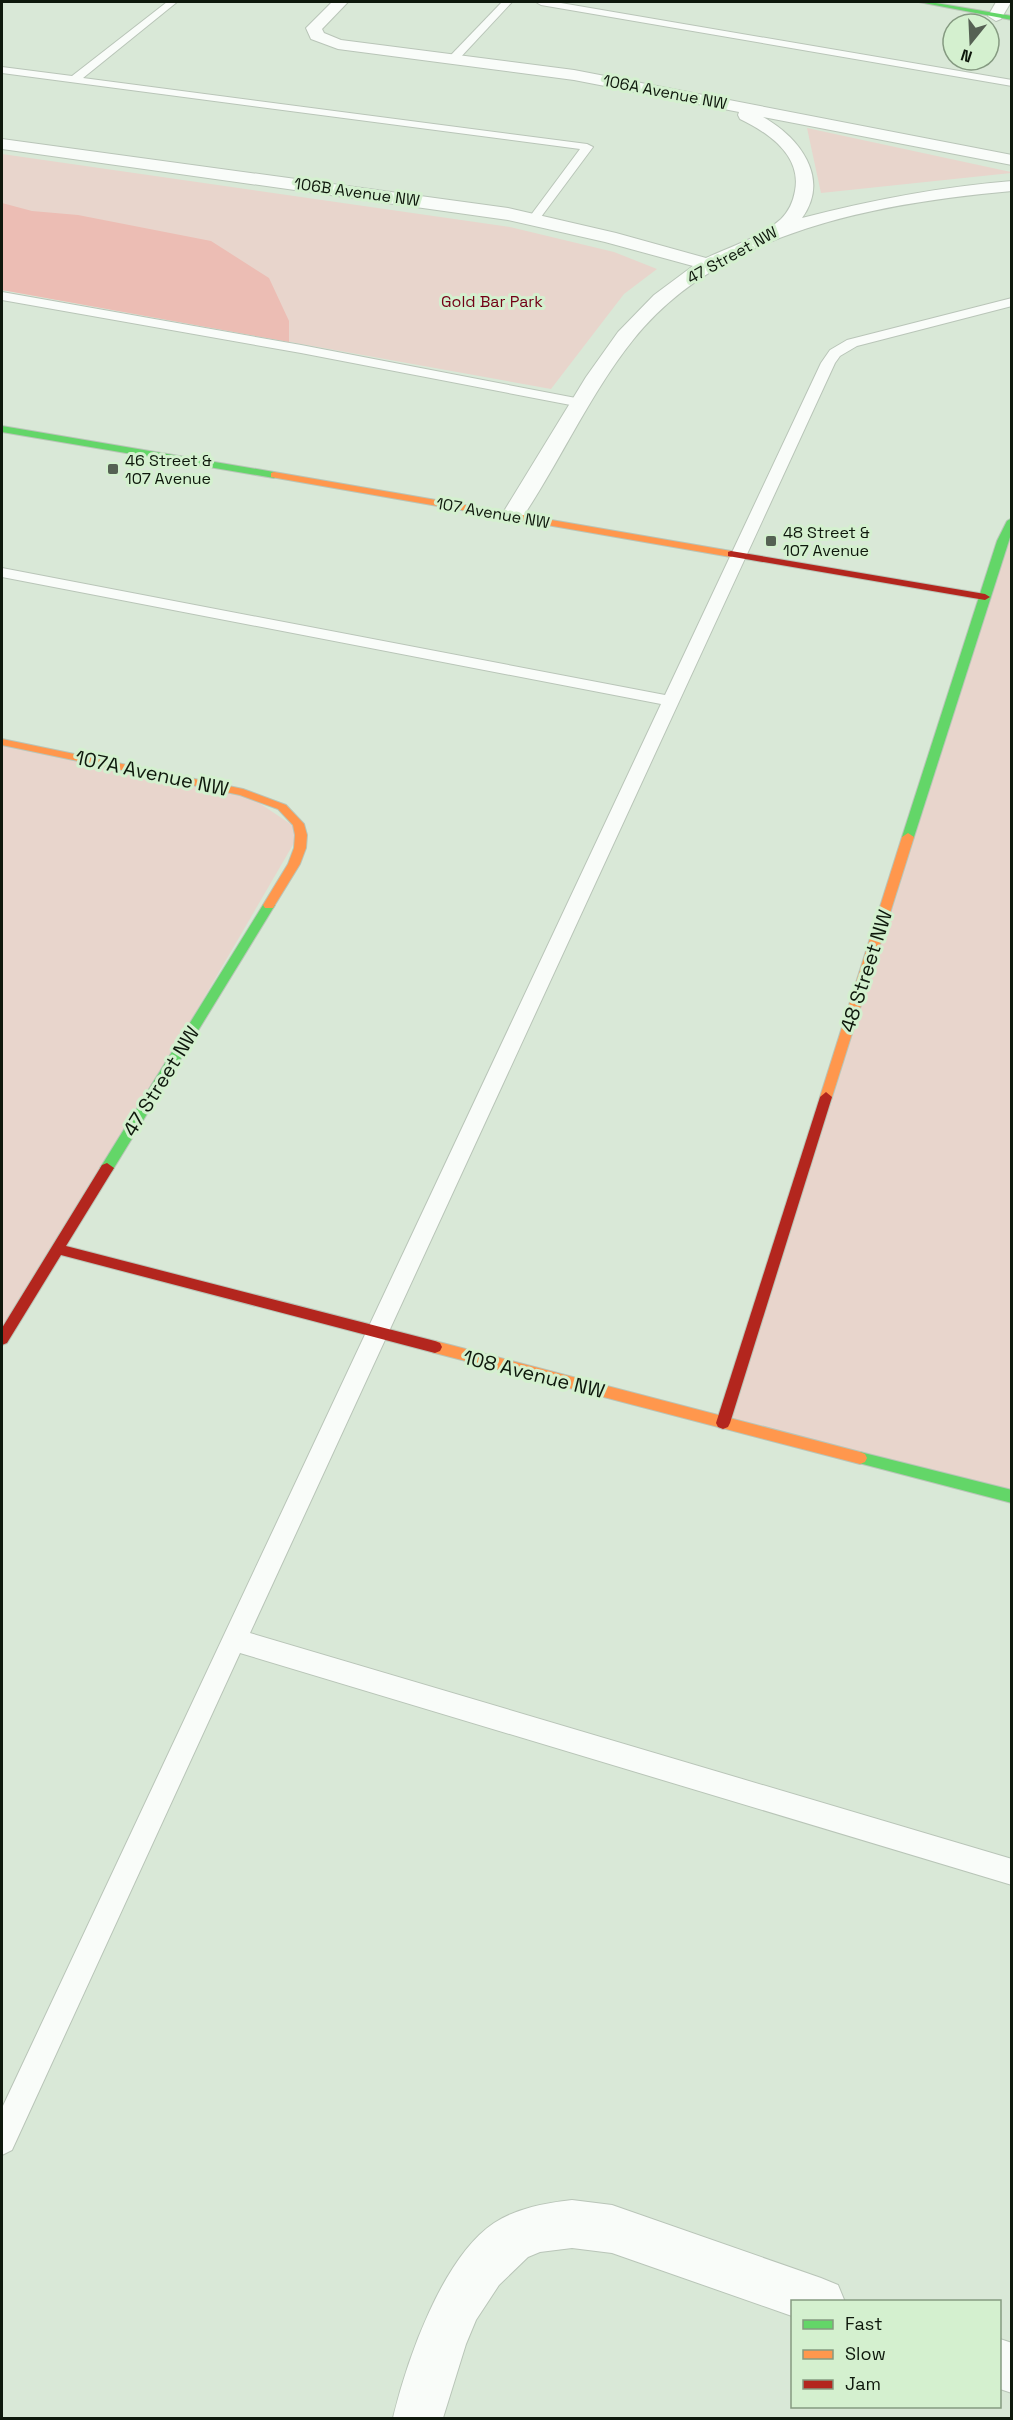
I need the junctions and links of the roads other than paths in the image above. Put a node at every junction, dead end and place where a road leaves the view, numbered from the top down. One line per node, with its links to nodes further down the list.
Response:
1 (172, 2): 9 (lane)
2 (340, 2): 7 (street, 106A Avenue NW)
3 (507, 2): 7 (lane)
4 (541, 2): 10 (lane)
5 (922, 2): 6 (street)
6 (1004, 12)
7 (454, 58): 11 (street, 106A Avenue NW)
8 (2, 70): 9 (lane)
9 (75, 80): 15 (lane)
10 (1011, 83)
11 (714, 101): 13 (street, 106A Avenue NW); 16 (street, 47 Street NW)
12 (2, 144): 15 (street, 106B Avenue NW)
13 (1011, 160)
14 (1011, 186): 16 (street)
15 (534, 219): 17 (street, 106B Avenue NW)
16 (777, 231): 17 (street, 47 Street NW)
17 (709, 265): 20 (street, 47 Street NW)
18 (2, 296): 20 (lane)
19 (1011, 302): 24 (lane)
20 (581, 404): 22 (street, 47 Street NW)
21 (2, 429): 22 (street, 107 Avenue NW)
22 (512, 516): 24 (street, 107 Avenue NW)
23 (1011, 521): 26 (street, 48 Street NW)
24 (740, 555): 26 (street, 107 Avenue NW); 27 (lane)
25 (2, 572): 27 (lane)
26 (985, 597): 33 (street, 48 Street NW)
27 (670, 701): 31 (lane)
28 (2, 742): 29 (street, 107A Avenue NW)
29 (296, 819): 30 (street, 47 Street NW)
30 (58, 1249): 31 (street, 108 Avenue NW); 32 (street, 47 Street NW)
31 (378, 1334): 33 (street, 108 Avenue NW); 35 (lane)
32 (2, 1339)
33 (723, 1423): 34 (street, 108 Avenue NW)
34 (1011, 1497)
35 (234, 1640): 36 (lane); 37 (lane)
36 (1011, 1872)
37 (2, 2140)
38 (817, 2300): 39 (street)
39 (418, 2418)

